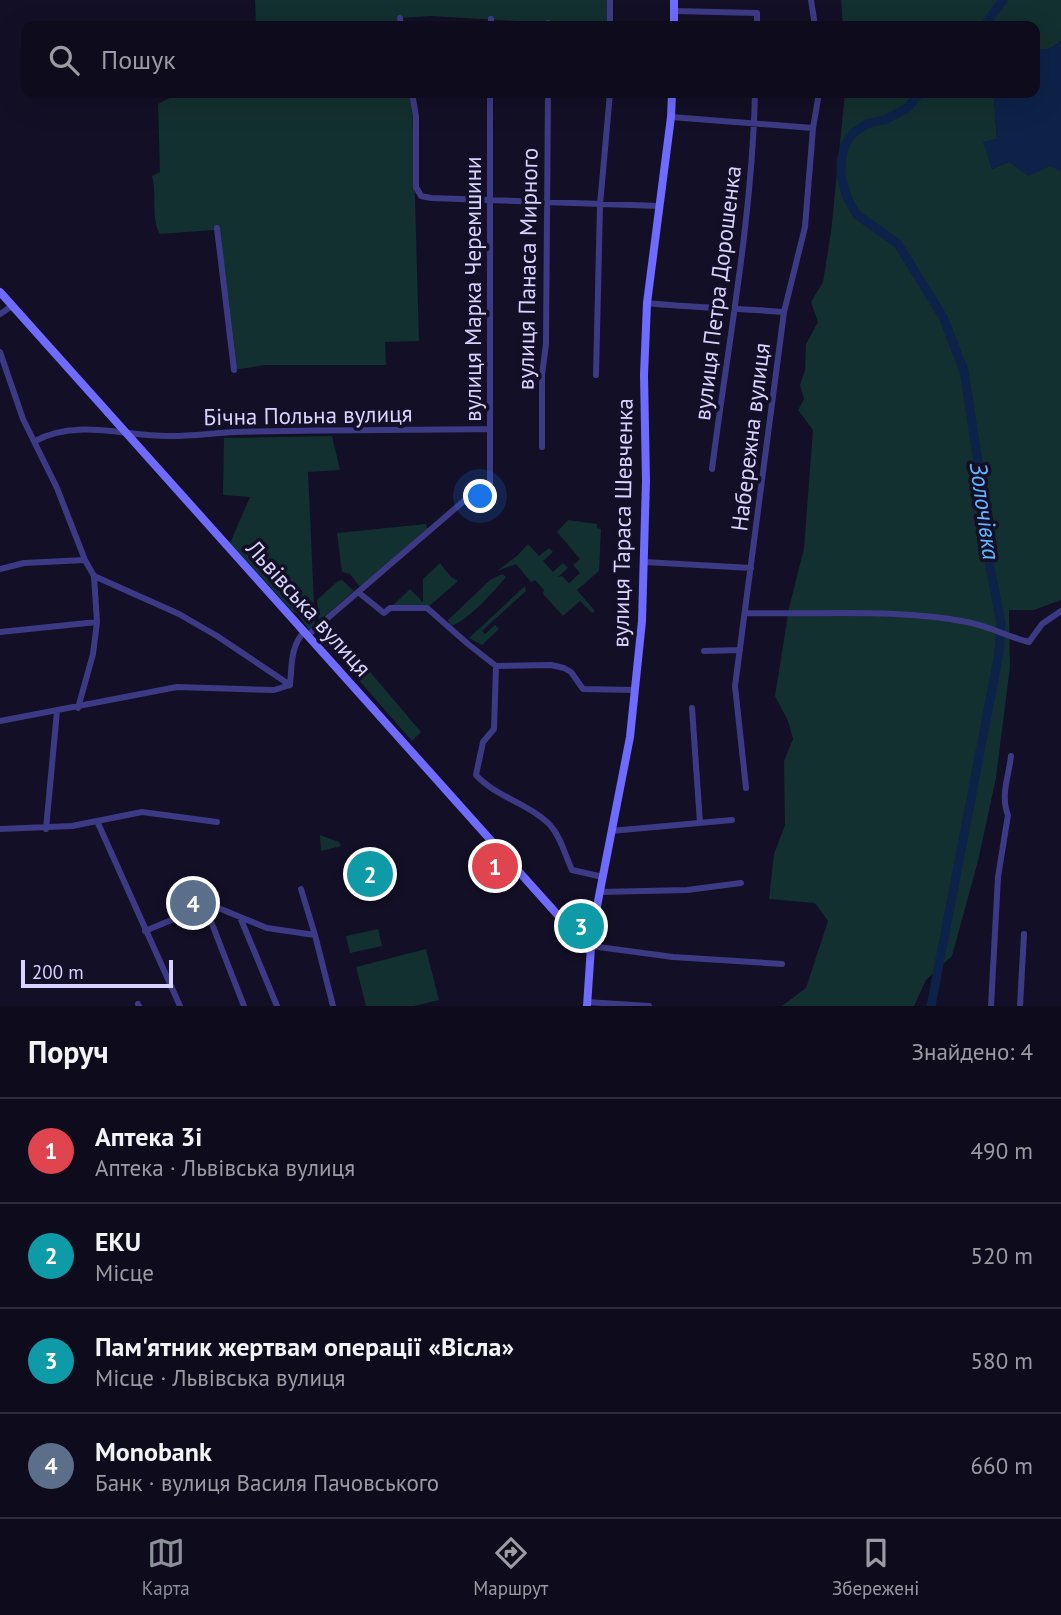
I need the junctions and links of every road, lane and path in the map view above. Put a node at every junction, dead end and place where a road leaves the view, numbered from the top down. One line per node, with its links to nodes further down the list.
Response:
1 (610, 0): 5 (street)
2 (674, 0): 4 (main road)
3 (811, 0): 8 (street)
4 (674, 10): 6 (main road); 7 (street)
5 (614, 21)
6 (674, 21)
7 (757, 21)
8 (814, 21)
9 (413, 98): 19 (street)
10 (490, 98): 19 (street, вулиця Марка Черемшини)
11 (548, 98): 20 (street, вулиця Панаса Мирного)
12 (610, 98): 21 (street)
13 (672, 98): 16 (main road, вулиця Тараса Шевченка)
14 (755, 98): 17 (street, вулиця Петра Дорошенка)
15 (818, 98): 18 (street, Набережна вулиця)
16 (671, 117): 17 (street); 22 (main road, вулиця Тараса Шевченка)
17 (754, 122): 18 (street); 27 (street, вулиця Петра Дорошенка)
18 (813, 128): 28 (street, Набережна вулиця)
19 (489, 199): 20 (street); 33 (street, вулиця Марка Черемшини)
20 (547, 202): 21 (street); 36 (street, вулиця Панаса Мирного)
21 (600, 205): 22 (street); 32 (street)
22 (660, 206): 25 (main road, вулиця Тараса Шевченка)
23 (217, 228): 31 (street)
24 (0, 292): 26 (main road, Львівська вулиця)
25 (647, 303): 27 (street); 41 (main road, вулиця Тараса Шевченка)
26 (12, 306): 29 (street); 34 (main road, Львівська вулиця)
27 (733, 309): 28 (street); 37 (street, вулиця Петра Дорошенка)
28 (784, 312): 42 (street, Набережна вулиця)
29 (0, 314)
30 (0, 352): 35 (street)
31 (234, 370)
32 (596, 375)
33 (490, 429): 34 (street, Бічна Польна вулиця); 38 (street, вулиця Марка Черемшини)
34 (127, 434): 35 (street, Бічна Польна вулиця); 50 (main road, Львівська вулиця)
35 (35, 441): 40 (street)
36 (542, 447)
37 (712, 469)
38 (490, 486)
39 (479, 488): 45 (street)
40 (85, 560): 43 (street); 44 (street)
41 (645, 562): 42 (street); 55 (main road, вулиця Тараса Шевченка)
42 (751, 568): 47 (street, Набережна вулиця)
43 (0, 569)
44 (94, 576): 48 (street); 54 (street)
45 (358, 592): 50 (street); 53 (street)
46 (1061, 611): 47 (street)
47 (745, 613): 51 (street, Набережна вулиця)
48 (97, 622): 49 (street); 56 (street)
49 (0, 632)
50 (306, 634): 54 (street); 78 (main road, Львівська вулиця)
51 (740, 650): 52 (street); 61 (street, Набережна вулиця)
52 (704, 651)
53 (496, 666): 55 (street); 69 (street)
54 (290, 685): 56 (street)
55 (635, 690): 68 (main road, вулиця Тараса Шевченка)
56 (78, 708): 58 (street)
57 (692, 708): 65 (street)
58 (57, 711): 59 (street); 66 (street)
59 (0, 722)
60 (1012, 756): 86 (street)
61 (746, 788)
62 (732, 820): 65 (street)
63 (97, 821): 64 (street); 66 (street); 75 (street)
64 (217, 822)
65 (700, 823): 68 (street)
66 (46, 829): 67 (street)
67 (0, 830)
68 (611, 831): 69 (main road, вулиця Тараса Шевченка)
69 (603, 877): 72 (main road, вулиця Тараса Шевченка)
70 (741, 883): 72 (street)
71 (301, 889): 77 (street)
72 (600, 892): 78 (main road, вулиця Тараса Шевченка)
73 (205, 906): 74 (street); 75 (street); 82 (street)
74 (240, 917): 77 (street); 83 (street)
75 (145, 931): 81 (street)
76 (1024, 933): 87 (street)
77 (315, 935): 84 (street)
78 (590, 948): 79 (street); 80 (main road, вулиця Тараса Шевченка)
79 (782, 964)
80 (587, 1004): 85 (street)
81 (180, 1006)
82 (244, 1006)
83 (277, 1006)
84 (333, 1006)
85 (649, 1006)
86 (991, 1006)
87 (1020, 1006)

